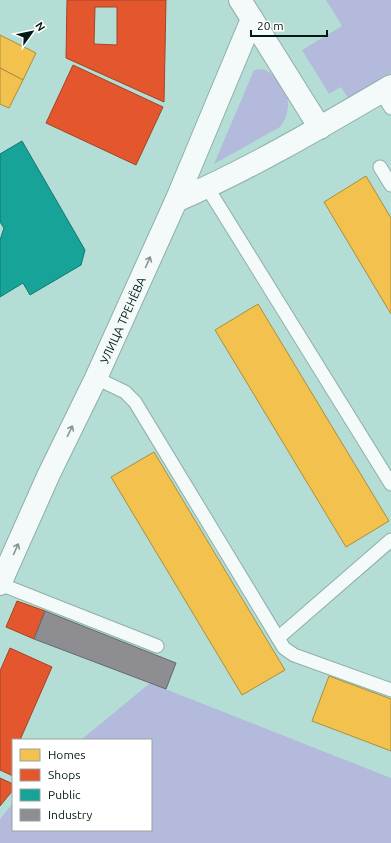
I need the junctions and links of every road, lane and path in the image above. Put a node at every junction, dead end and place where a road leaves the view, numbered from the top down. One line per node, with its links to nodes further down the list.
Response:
1 (240, 0): 2 (street)
2 (252, 19): 4 (street); 8 (street, УЛИЦА ТРЕНЁВА)
3 (388, 95): 4 (street)
4 (320, 128): 7 (street)
5 (380, 167): 6 (lane)
6 (391, 185)
7 (207, 188): 8 (street); 10 (lane)
8 (176, 201): 9 (street, УЛИЦА ТРЕНЁВА, one-way to 8)
9 (96, 378): 12 (street, УЛИЦА ТРЕНЁВА, one-way to 9); 13 (lane)
10 (391, 484)
11 (391, 540): 13 (lane)
12 (0, 584): 14 (lane)
13 (278, 638): 15 (lane)
14 (157, 646)
15 (391, 690)

